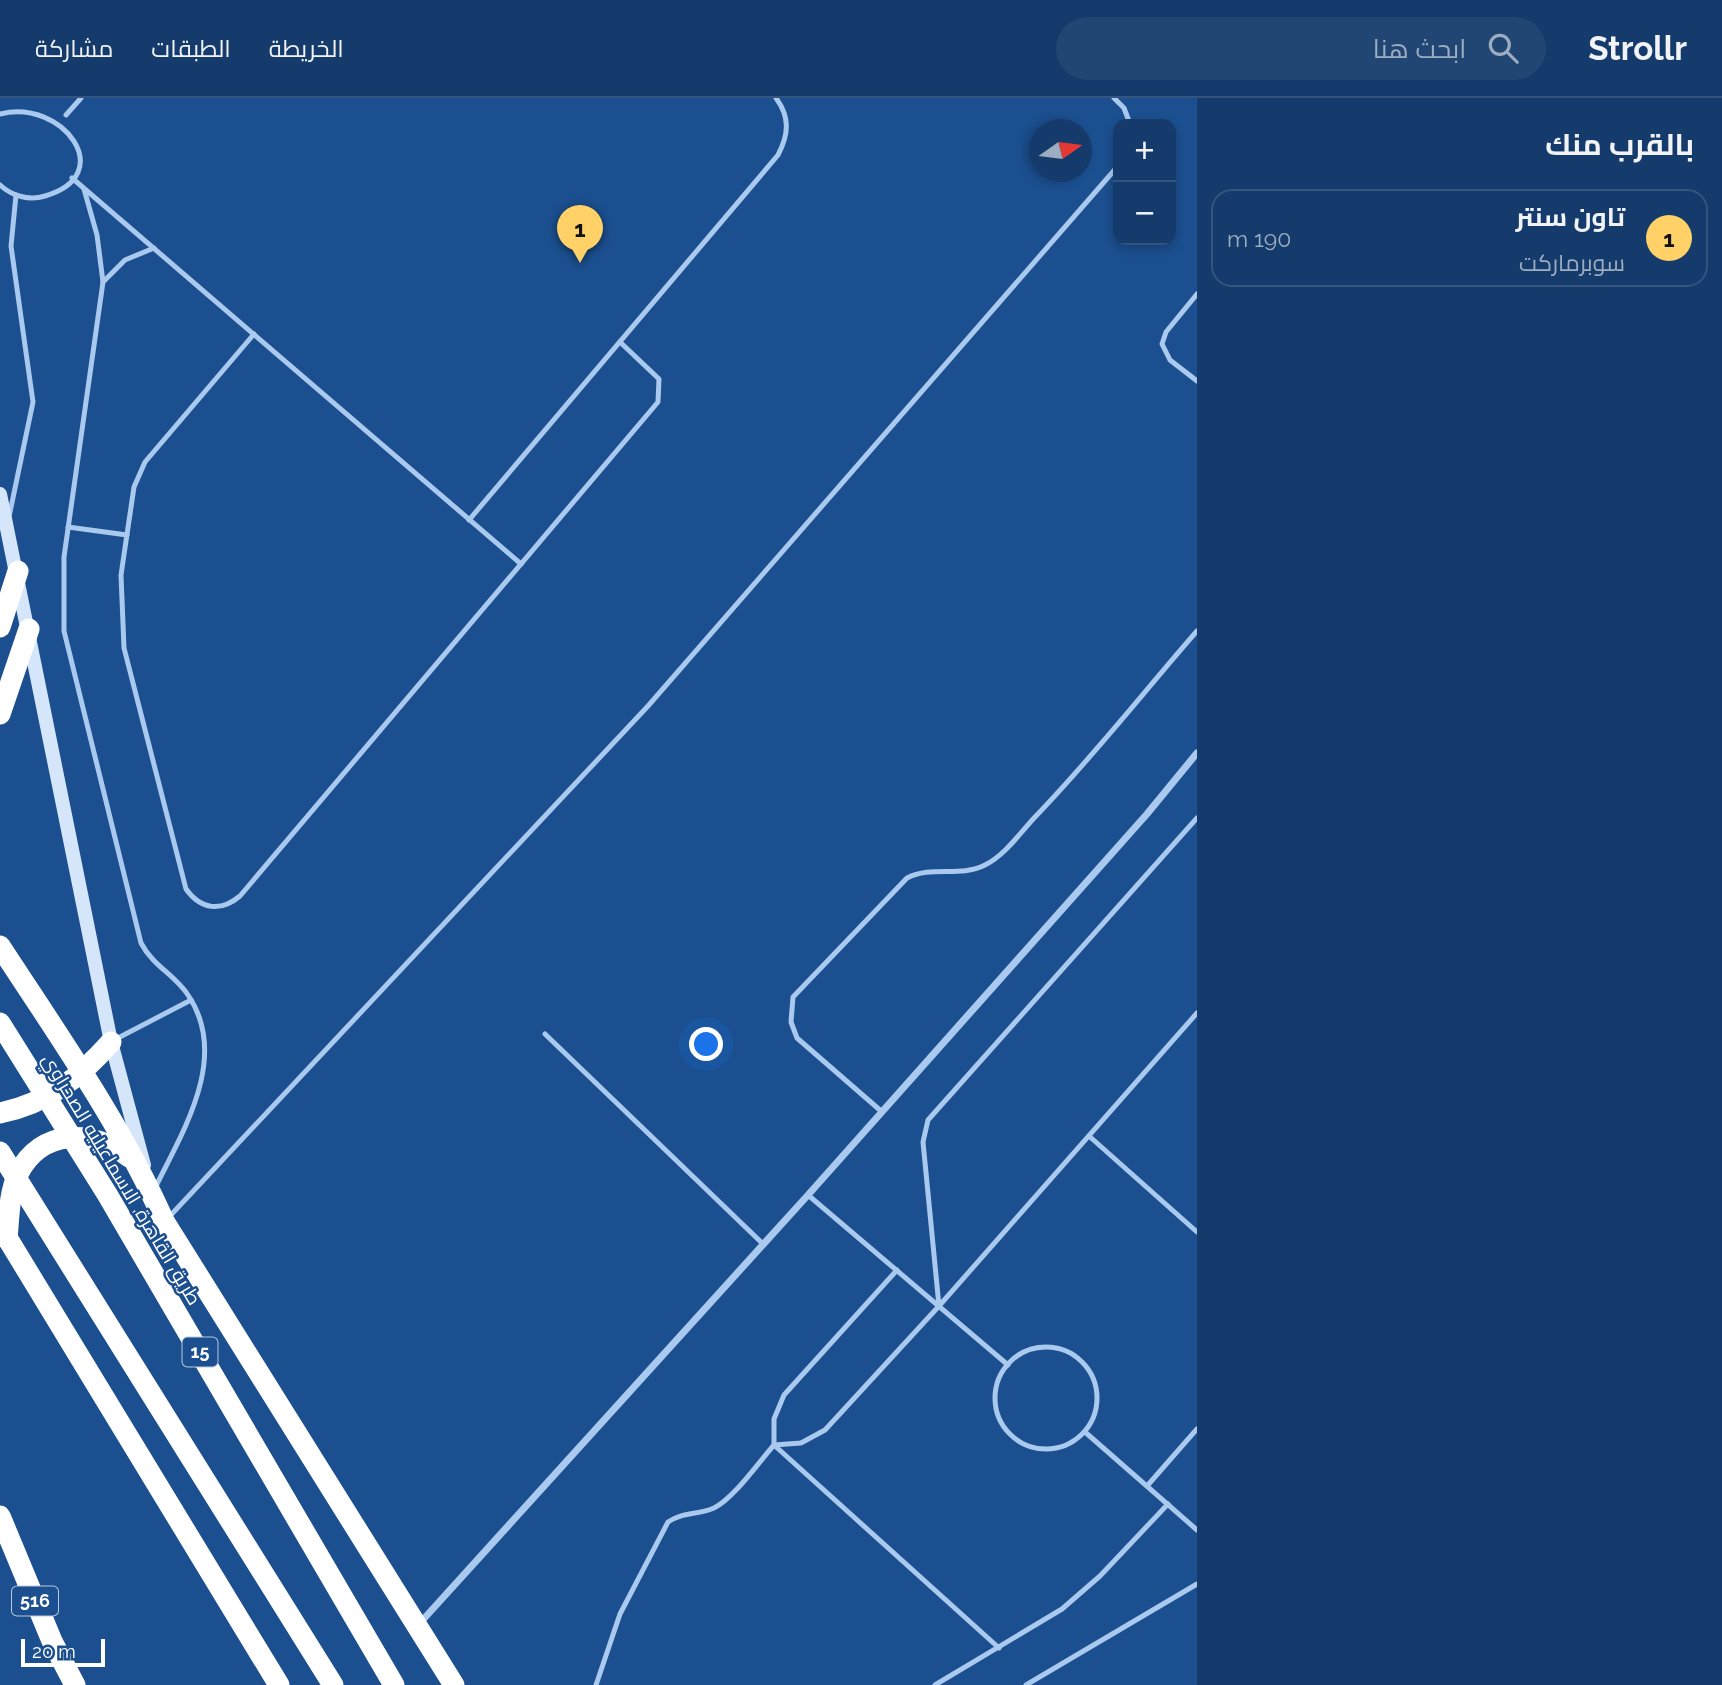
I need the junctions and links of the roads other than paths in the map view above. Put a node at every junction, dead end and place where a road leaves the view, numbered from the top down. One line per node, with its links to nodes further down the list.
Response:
1 (80, 98): 7 (lane)
2 (776, 98): 20 (lane)
3 (1114, 98): 8 (lane)
4 (19, 103): 6 (lane)
5 (56, 107): 7 (lane)
6 (0, 114)
7 (66, 115): 9 (lane)
8 (1128, 119)
9 (73, 124)
10 (78, 134): 12 (lane)
11 (1113, 172): 49 (lane)
12 (72, 178): 14 (lane); 15 (lane)
13 (0, 185): 15 (lane)
14 (84, 188): 16 (lane); 17 (lane)
15 (16, 195): 24 (lane)
16 (154, 248): 17 (lane); 19 (lane)
17 (103, 282): 25 (lane)
18 (1197, 294): 21 (lane)
19 (254, 334): 23 (lane); 26 (lane)
20 (620, 341): 23 (lane); 27 (lane)
21 (1197, 382)
22 (0, 494): 24 (main road)
23 (469, 520): 27 (lane)
24 (8, 523): 28 (main road)
25 (68, 527): 26 (lane); 36 (lane)
26 (127, 535): 27 (lane)
27 (521, 564)
28 (18, 571): 29 (highway); 30 (main road)
29 (0, 627)
30 (29, 629): 32 (highway); 40 (main road)
31 (1197, 631): 42 (lane)
32 (0, 714)
33 (1197, 753): 42 (street)
34 (1197, 818): 54 (lane)
35 (0, 946): 41 (highway)
36 (191, 1000): 40 (lane); 47 (lane)
37 (1197, 1013): 44 (lane)
38 (0, 1023): 69 (highway, طريق القاهرة, الاسماعيليه الصحراوي / 15)
39 (545, 1034): 52 (lane)
40 (111, 1042): 41 (highway); 47 (main road)
41 (83, 1074): 43 (highway); 46 (highway)
42 (881, 1111): 48 (street)
43 (0, 1113)
44 (1089, 1136): 51 (lane); 54 (lane)
45 (0, 1152): 68 (highway)
46 (133, 1160): 47 (highway); 50 (highway)
47 (152, 1194): 49 (highway)
48 (808, 1195): 52 (street); 53 (lane)
49 (164, 1221): 64 (highway)
50 (4, 1232): 67 (highway)
51 (1197, 1232)
52 (763, 1244): 64 (street)
53 (897, 1270): 54 (lane); 58 (lane)
54 (939, 1306): 55 (lane); 58 (lane)
55 (1008, 1365): 57 (lane); 57 (lane)
56 (1197, 1429): 59 (lane)
57 (1085, 1432): 59 (lane)
58 (774, 1445): 65 (lane); 71 (lane)
59 (1147, 1486): 60 (lane)
60 (1168, 1504): 62 (lane); 65 (lane)
61 (0, 1516): 66 (highway, 516)
62 (1197, 1530)
63 (1197, 1584): 73 (lane)
64 (417, 1626): 70 (highway)
65 (999, 1648): 72 (lane)
66 (75, 1685)
67 (279, 1685)
68 (333, 1685)
69 (394, 1685)
70 (454, 1685)
71 (596, 1685)
72 (935, 1685)
73 (1026, 1685)

